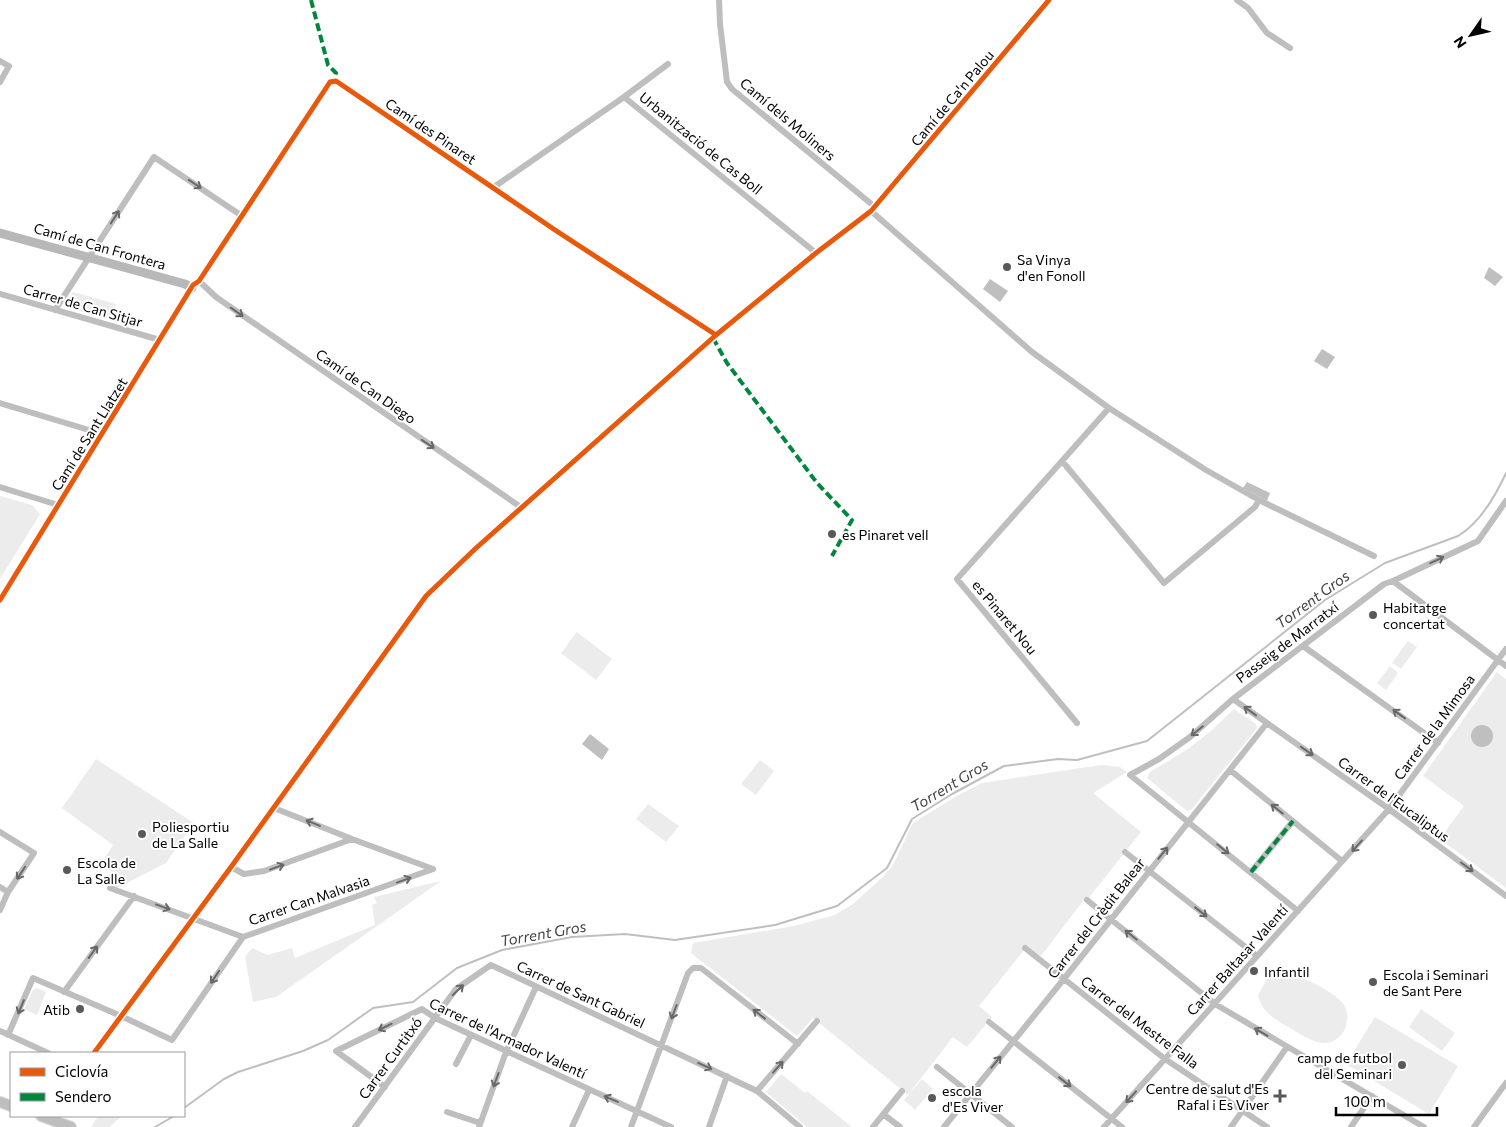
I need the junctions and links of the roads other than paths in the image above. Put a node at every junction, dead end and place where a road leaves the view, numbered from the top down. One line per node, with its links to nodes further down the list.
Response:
1 (719, 0): 10 (street, Camí dels Moliners)
2 (1049, 0): 10 (street, Camí de Ca'n Palou)
3 (1237, 0): 4 (street)
4 (1290, 48)
5 (0, 61): 7 (street)
6 (668, 64): 8 (street)
7 (0, 82)
8 (624, 97): 9 (street, Urbanització de Cas Boll); 13 (street, Urbanització de Cas Boll)
9 (494, 187): 11 (street, Camí des Pinaret); 19 (street, Camí des Pinaret)
10 (873, 209): 13 (street, Camí de Ca'n Palou); 22 (street)
11 (242, 216): 14 (street, one-way to 11); 15 (street, Camí des Pinaret)
12 (0, 233): 14 (street, Camí de Can Frontera)
13 (816, 253): 19 (street, Camí de Ca'n Palou)
14 (89, 258): 16 (street, Camí de Can Frontera); 18 (street)
15 (199, 281): 16 (street, Camí de Sant Llatzet); 29 (street, Camí de Can Diego, one-way to 29)
16 (192, 288): 20 (street, Camí de Sant Llatzet)
17 (0, 294): 18 (street, Carrer de Can Sitjar)
18 (55, 310): 20 (street, Carrer de Can Sitjar)
19 (716, 335): 29 (street, Camí de Ca'n Palou)
20 (160, 340): 23 (street, Camí de Sant Llatzet)
21 (0, 403): 23 (street)
22 (1109, 408): 24 (street, es Pinaret Nou); 26 (street)
23 (102, 434): 28 (street, Camí de Sant Llatzet)
24 (1062, 461): 26 (street); 38 (street, es Pinaret Nou)
25 (0, 487): 28 (street)
26 (1259, 500): 30 (street)
27 (1506, 501): 31 (street, Passeig de Marratxí, one-way to 27)
28 (58, 505): 32 (street, Camí de Sant Llatzet)
29 (522, 508): 42 (street, Camí de Ca'n Palou)
30 (1374, 556)
31 (1393, 581): 33 (street, Passeig de Marratxí); 35 (street)
32 (0, 600)
33 (1303, 646): 37 (street, Passeig de Marratxí); 40 (street, one-way to 33)
34 (1506, 649): 35 (street, Carrer de la Mimosa)
35 (1498, 660): 36 (street); 40 (street, Carrer de la Mimosa)
36 (1506, 666)
37 (1233, 699): 39 (street, Carrer de l'Eucaliptus, one-way to 37); 45 (street, Passeig de Marratxí, one-way to 45)
38 (1077, 723)
39 (1267, 723): 41 (street, Carrer del Crèdit Balear); 43 (street, Carrer de l'Eucaliptus, one-way to 43)
40 (1438, 743): 43 (street, Carrer de la Mimosa)
41 (1230, 770): 44 (street, one-way to 41); 45 (street, Carrer del Crèdit Balear)
42 (274, 808): 47 (street, one-way to 42); 50 (street, Camí de Ca'n Palou)
43 (1389, 809): 49 (street, Carrer Baltasar Valentí, one-way to 49); 57 (street, Carrer de l'Eucaliptus, one-way to 57)
44 (1293, 821): 49 (street); 52 (street)
45 (1188, 822): 51 (street, Carrer del Crèdit Balear, one-way to 45); 52 (street, one-way to 52)
46 (0, 832): 55 (street, one-way to 55)
47 (352, 839): 50 (street, one-way to 47); 63 (street, Carrer Can Malvasia, one-way to 47)
48 (1125, 852): 51 (street)
49 (1342, 861): 60 (street, Carrer Baltasar Valentí)
50 (231, 868): 61 (street, Camí de Ca'n Palou)
51 (1149, 871): 62 (street, Carrer del Crèdit Balear); 65 (street, one-way to 65)
52 (1251, 872): 60 (street)
53 (0, 887): 55 (street)
54 (110, 888): 56 (street, Carrer Can Malvasia)
55 (8, 892): 59 (street)
56 (134, 896): 61 (street, Carrer Can Malvasia, one-way to 61); 69 (street, one-way to 56)
57 (1506, 896)
58 (1088, 900): 62 (street)
59 (0, 910)
60 (1298, 911): 65 (street, Carrer Baltasar Valentí)
61 (193, 918): 63 (street, Carrer Can Malvasia); 71 (street, Camí de Ca'n Palou)
62 (1111, 918): 67 (street, Carrer del Crèdit Balear); 70 (street, one-way to 62)
63 (242, 937): 71 (street, one-way to 71)
64 (1025, 948): 67 (street, Carrer del Mestre Falla)
65 (1257, 956): 70 (street, Carrer Baltasar Valentí)
66 (491, 965): 68 (street, Carrer de Sant Gabriel); 72 (street, Carrer Curtitxó, one-way to 66)
67 (1063, 980): 78 (street, Carrer del Crèdit Balear); 85 (street, Carrer del Mestre Falla)
68 (536, 987): 80 (street, Carrer de Sant Gabriel); 84 (street)
69 (64, 992): 71 (street); 77 (street, one-way to 77)
70 (1215, 1004): 81 (street, one-way to 70); 85 (street, Carrer Baltasar Valentí)
71 (121, 1016): 83 (street, Camí de Ca'n Palou)
72 (435, 1018): 76 (street, Carrer de l'Armador Valentí); 90 (street, Carrer Curtitxó); 90 (street, Carrer de l'Armador Valentí, one-way to 90)
73 (817, 1021): 79 (street)
74 (990, 1022): 78 (street)
75 (0, 1031): 77 (street)
76 (471, 1035): 84 (street, Carrer de l'Armador Valentí); 86 (street)
77 (8, 1036): 82 (street)
78 (1013, 1041): 94 (street, Carrer del Crèdit Balear, one-way to 78); 101 (street, one-way to 101)
79 (798, 1044): 80 (street, one-way to 80); 92 (street, one-way to 79)
80 (661, 1045): 88 (street, Carrer de Sant Gabriel, one-way to 88); 96 (street)
81 (1287, 1047): 95 (street); 97 (street)
82 (46, 1052)
83 (95, 1052)
84 (506, 1052): 91 (street, Carrer de l'Armador Valentí); 102 (street, one-way to 102)
85 (1165, 1059): 97 (street, Carrer del Mestre Falla); 101 (street, Carrer Baltasar Valentí, one-way to 101)
86 (456, 1064)
87 (937, 1067): 94 (street)
88 (727, 1076): 92 (street, Carrer de Sant Gabriel); 108 (street)
89 (1506, 1083): 120 (street)
90 (385, 1087): 104 (street, Carrer Curtitxó)
91 (589, 1090): 96 (street, Carrer de l'Armador Valentí, one-way to 91); 105 (street)
92 (757, 1091): 109 (street, Carrer de Sant Gabriel)
93 (902, 1091): 99 (street)
94 (970, 1094): 112 (street, Carrer del Crèdit Balear); 113 (street)
95 (1372, 1096): 118 (street); 119 (street)
96 (637, 1110): 106 (street); 107 (street, Carrer de l'Armador Valentí)
97 (1243, 1111): 116 (street); 117 (street, Carrer del Mestre Falla)
98 (446, 1112): 102 (street)
99 (883, 1114): 110 (street); 111 (street)
100 (46, 1119): 103 (main road)
101 (1112, 1119): 114 (street, Carrer Baltasar Valentí); 115 (street)
102 (479, 1125)
103 (72, 1127)
104 (355, 1127)
105 (572, 1127)
106 (631, 1127)
107 (671, 1127)
108 (709, 1127)
109 (800, 1127)
110 (873, 1127)
111 (900, 1127)
112 (944, 1127)
113 (1012, 1127)
114 (1104, 1127)
115 (1122, 1127)
116 (1231, 1127)
117 (1267, 1127)
118 (1351, 1127)
119 (1424, 1127)
120 (1474, 1127)

